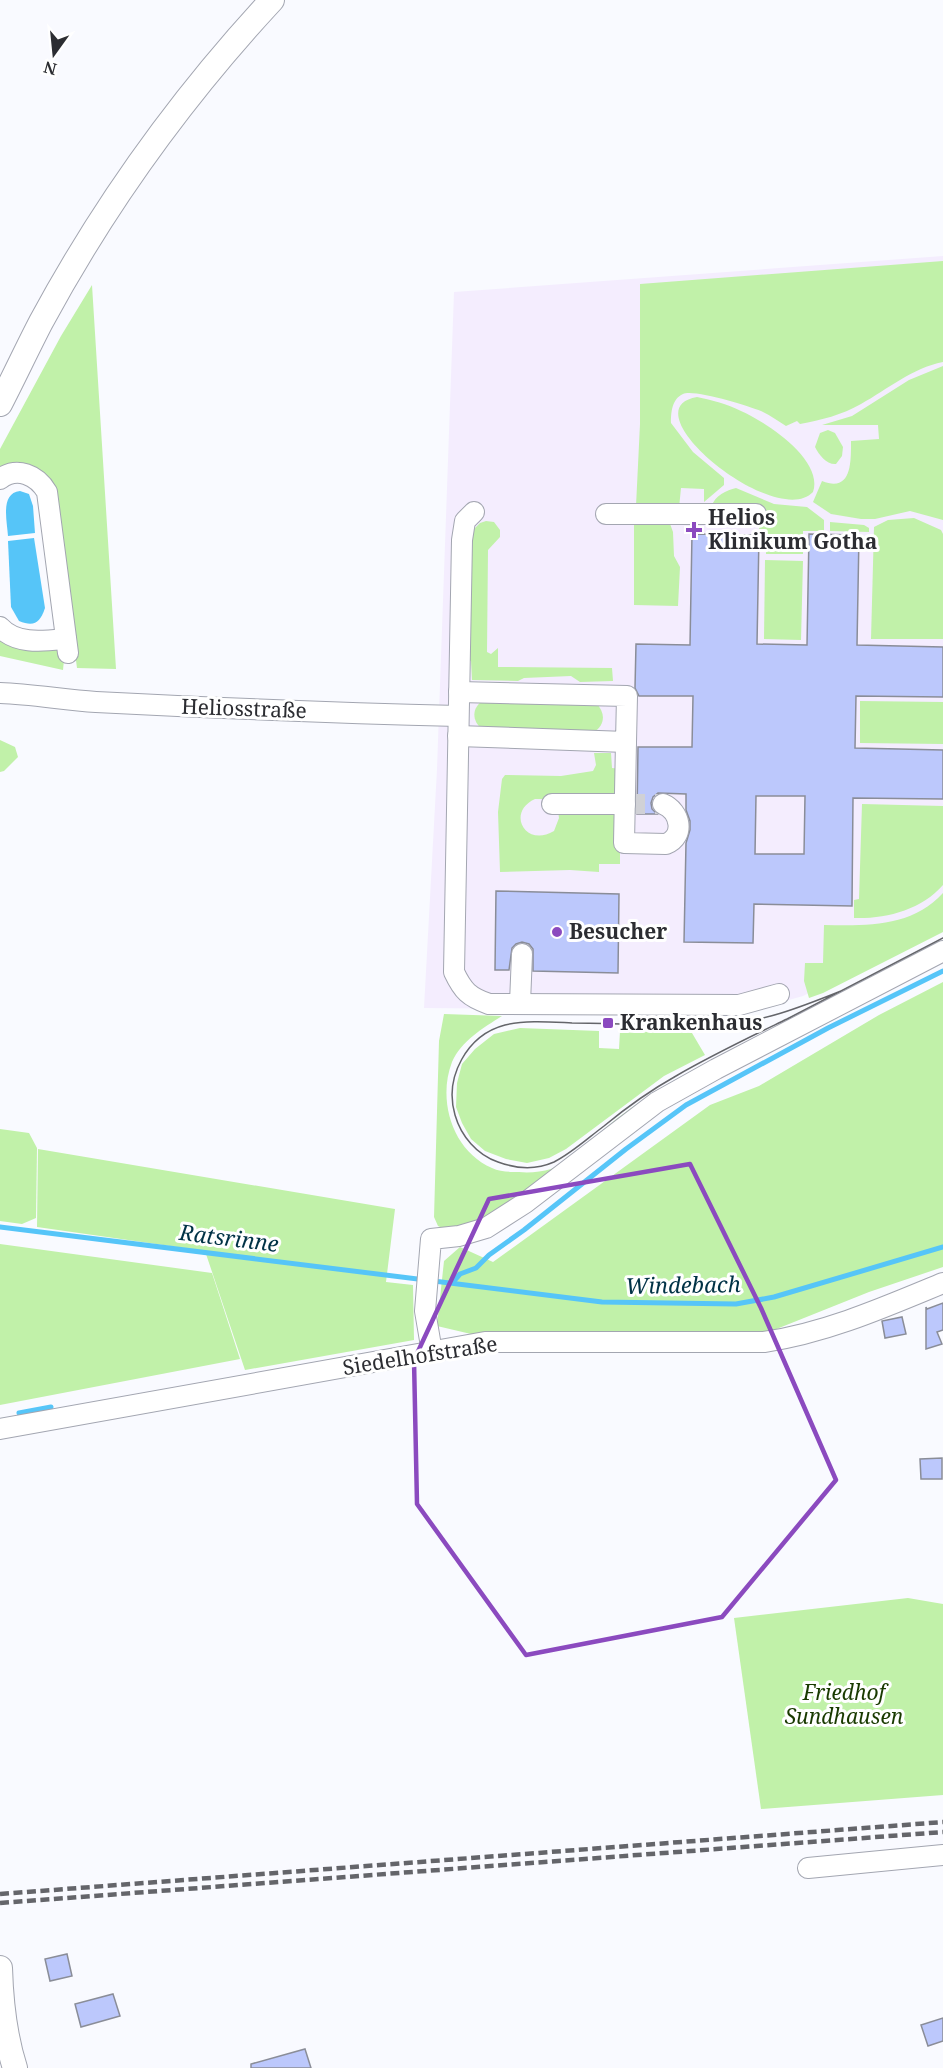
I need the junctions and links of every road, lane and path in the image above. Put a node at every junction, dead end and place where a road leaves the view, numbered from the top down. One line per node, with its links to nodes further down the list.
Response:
1 (272, 0): 2 (main road)
2 (0, 404)
3 (0, 479): 7 (street)
4 (474, 512): 9 (street)
5 (606, 514): 6 (street)
6 (756, 514)
7 (0, 627)
8 (0, 684): 11 (street)
9 (459, 692): 12 (street); 14 (street)
10 (0, 693): 11 (street)
11 (30, 694): 12 (street, Heliosstraße)
12 (458, 716): 13 (street)
13 (458, 736): 14 (street); 21 (street)
14 (626, 742): 16 (street)
15 (552, 804): 16 (street)
16 (625, 804): 17 (street)
17 (663, 804)
18 (943, 951): 23 (street)
19 (522, 954): 21 (street)
20 (779, 994): 21 (street)
21 (520, 1004)
22 (943, 1283): 23 (street, Siedelhofstraße)
23 (432, 1352): 24 (street, Siedelhofstraße)
24 (0, 1429)
25 (943, 1856): 26 (street)
26 (808, 1868)
27 (0, 1968): 28 (main road)
28 (15, 2068)

